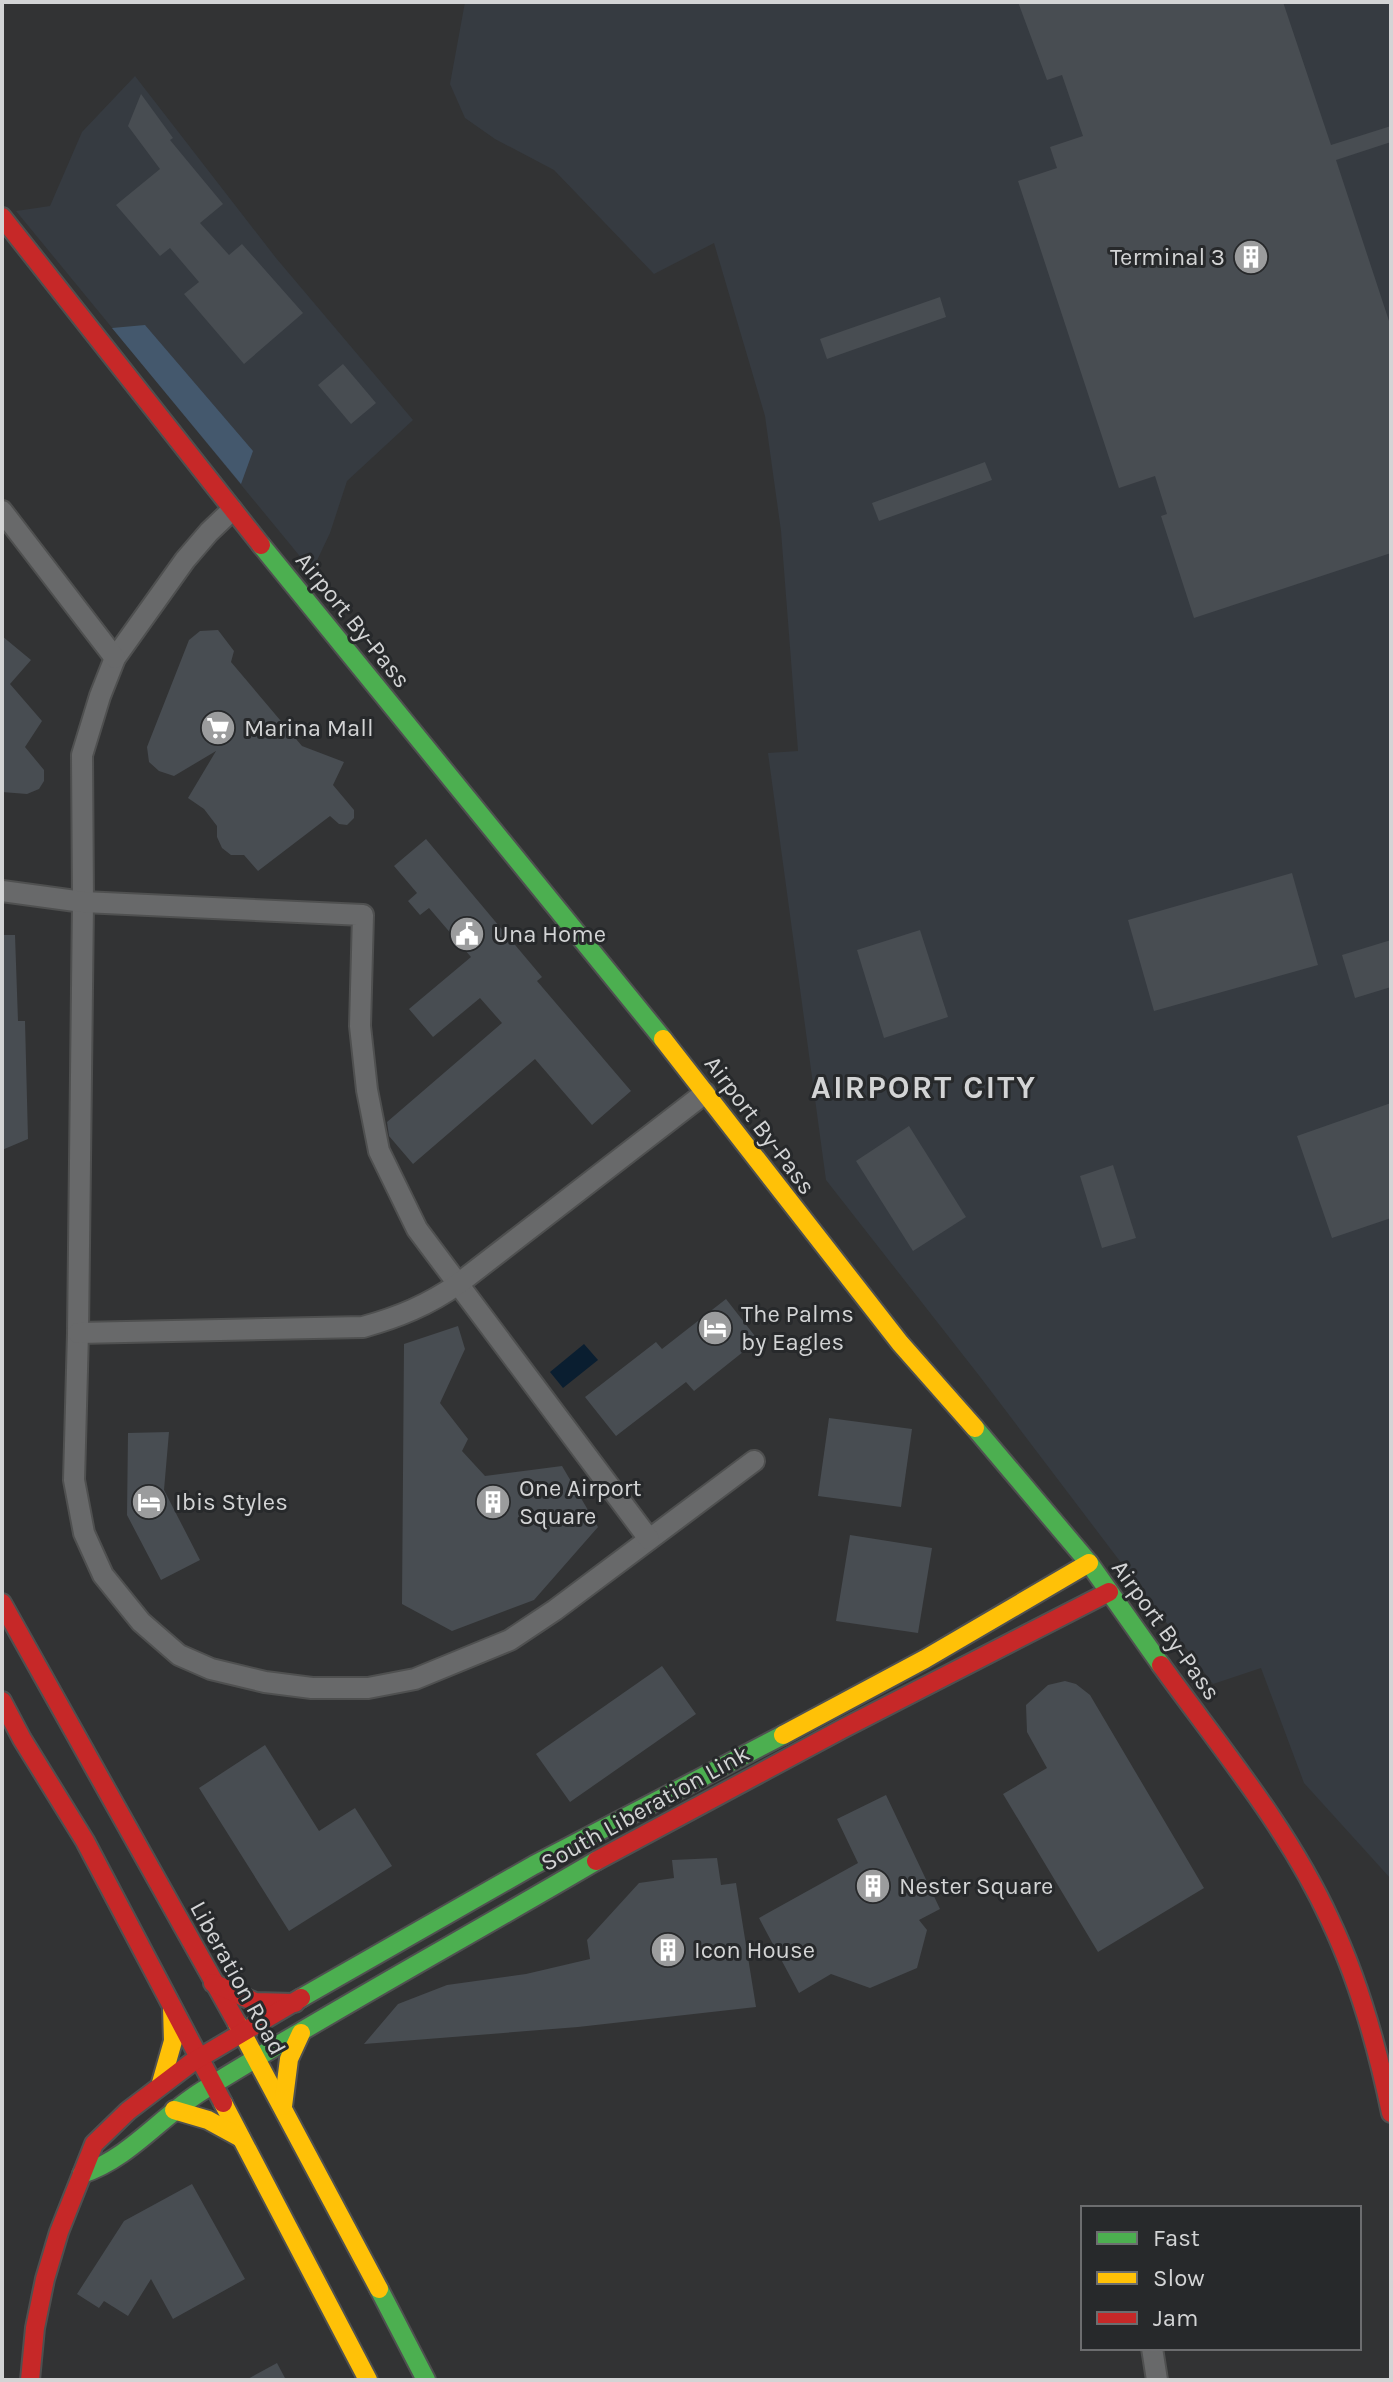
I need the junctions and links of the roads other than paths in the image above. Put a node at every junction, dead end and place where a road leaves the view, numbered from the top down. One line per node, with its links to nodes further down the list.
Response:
1 (2, 217): 2 (main road, Airport By-Pass)
2 (232, 510): 4 (street); 7 (main road, Airport By-Pass)
3 (2, 511): 4 (street)
4 (115, 658): 6 (street)
5 (2, 891): 6 (street)
6 (83, 902): 8 (street); 9 (street)
7 (705, 1093): 8 (street); 12 (main road, Airport By-Pass)
8 (458, 1284): 9 (street); 11 (street)
9 (78, 1333): 11 (street)
10 (754, 1461): 11 (street)
11 (649, 1539)
12 (1089, 1563): 13 (main road, Airport By-Pass); 19 (main road, South Liberation Link)
13 (1109, 1592): 22 (main road, South Liberation Link); 30 (main road, Airport By-Pass)
14 (2, 1603): 18 (main road, Liberation Road)
15 (2, 1701): 16 (main road)
16 (85, 1841): 17 (main road); 20 (main road)
17 (162, 1947)
18 (213, 1983): 19 (main road); 21 (main road, Liberation Road)
19 (295, 2003): 21 (main road, South Liberation Link)
20 (172, 2005): 24 (main road); 26 (main road)
21 (240, 2032): 23 (main road, South Liberation Link); 25 (main road, Liberation Road)
22 (301, 2033): 25 (main road, South Liberation Link); 28 (main road)
23 (219, 2036): 24 (main road, South Liberation Link); 25 (main road)
24 (198, 2056): 26 (main road, South Liberation Link); 27 (main road)
25 (256, 2060): 27 (main road, South Liberation Link); 28 (main road, Liberation Road)
26 (161, 2083): 32 (main road, South Liberation Link)
27 (226, 2083): 29 (main road, South Liberation Link); 31 (main road)
28 (283, 2106): 34 (main road, Liberation Road)
29 (174, 2110): 31 (main road); 32 (main road, South Liberation Link)
30 (1391, 2113)
31 (241, 2138): 37 (main road)
32 (82, 2174): 36 (main road, South Liberation Link)
33 (343, 2260): 34 (main road)
34 (406, 2341): 38 (main road, Liberation Road)
35 (1152, 2350): 39 (street)
36 (30, 2380)
37 (368, 2380)
38 (426, 2380)
39 (1157, 2380)

